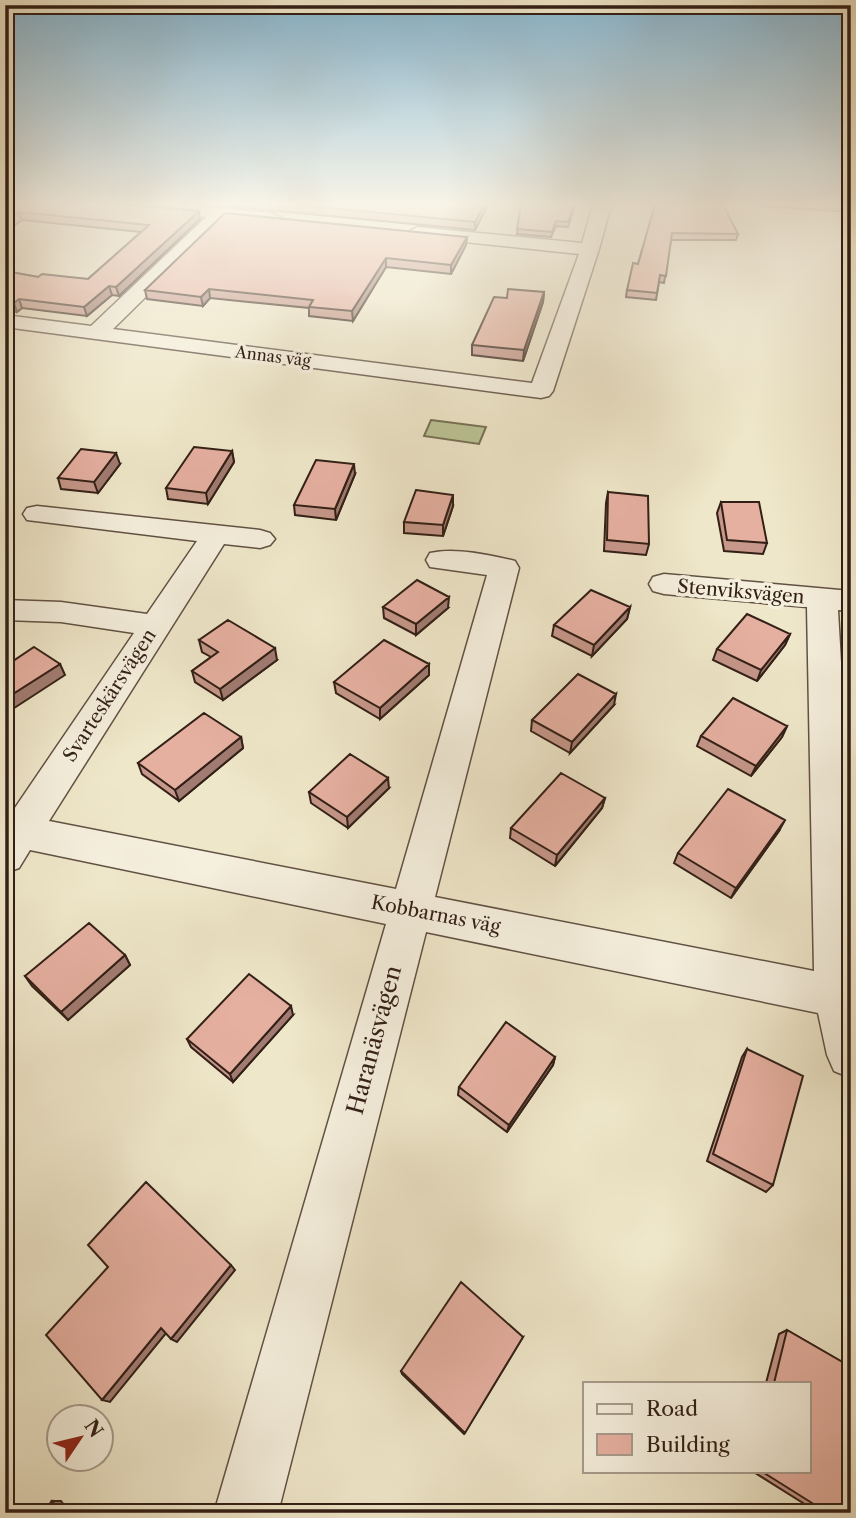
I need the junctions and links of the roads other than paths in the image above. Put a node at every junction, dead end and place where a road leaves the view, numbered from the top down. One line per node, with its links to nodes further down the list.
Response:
1 (156, 276): 4 (street)
2 (581, 276): 4 (street, Annas väg)
3 (5, 321): 4 (street, Annas väg)
4 (96, 333)
5 (37, 514): 6 (street)
6 (215, 535): 7 (street); 12 (street, Svarteskärsvägen)
7 (260, 539)
8 (441, 560): 14 (street, Haranäsvägen)
9 (664, 584): 10 (street, Stenviksvägen)
10 (836, 599): 15 (street, Stenviksvägen)
11 (5, 610): 12 (street)
12 (155, 626): 13 (street, Svarteskärsvägen)
13 (13, 844): 14 (street, Kobbarnas väg)
14 (410, 909): 15 (street, Kobbarnas väg); 17 (street, Haranäsvägen)
15 (844, 998): 16 (street, Stenviksvägen)
16 (851, 1055)
17 (247, 1513)

